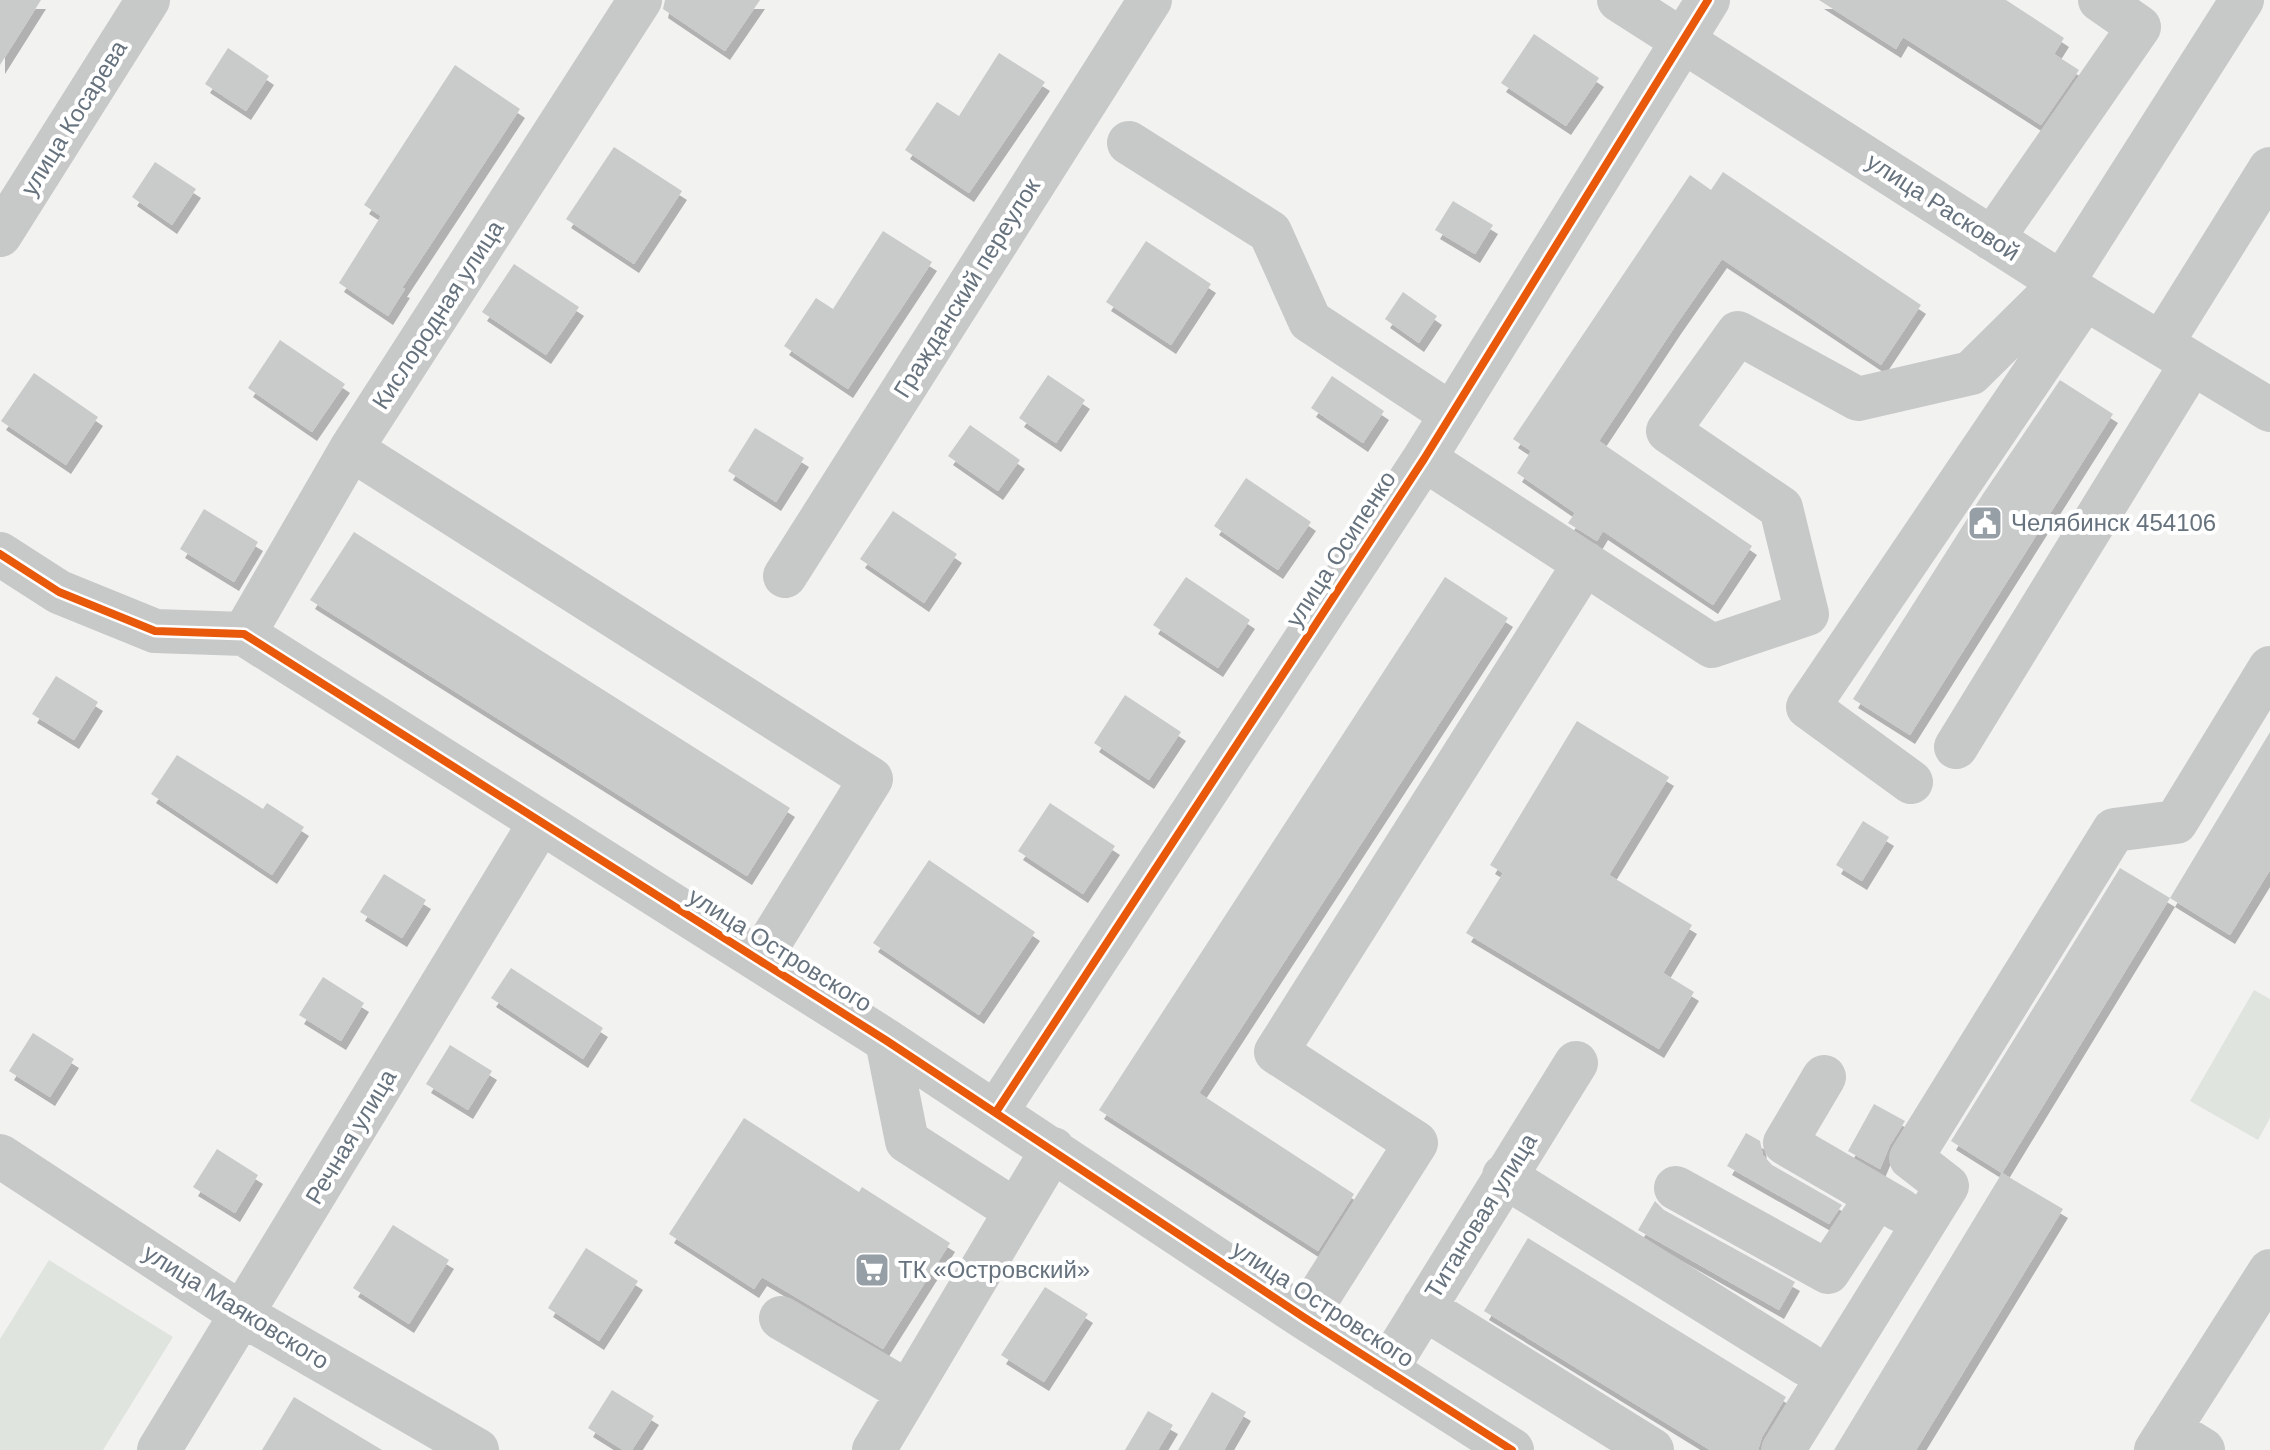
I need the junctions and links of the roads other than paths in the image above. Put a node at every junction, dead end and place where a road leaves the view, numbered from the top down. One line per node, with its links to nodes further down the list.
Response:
1 (148, 0): 11 (street, улица Косарева)
2 (640, 0): 17 (street, Кислородная улица)
3 (1150, 0): 21 (street, Гражданский переулок)
4 (1619, 0): 8 (street, улица Расковой)
5 (1708, 0): 8 (street, улица Осипенко)
6 (2100, 0): 12 (street)
7 (2242, 0): 13 (street)
8 (1683, 40): 12 (street, улица Расковой); 16 (street, улица Осипенко)
9 (1129, 143): 16 (street)
10 (2270, 169): 14 (street)
11 (0, 235)
12 (1992, 239): 13 (street, улица Расковой)
13 (2074, 290): 14 (street, улица Расковой); 22 (street); 24 (street)
14 (2176, 354): 15 (street, улица Расковой); 26 (street)
15 (2270, 410)
16 (1451, 414): 18 (street, улица Осипенко)
17 (351, 449): 23 (street, Кислородная улица); 29 (street)
18 (1424, 459): 20 (street); 33 (street, улица Осипенко)
19 (0, 554): 23 (street)
20 (1585, 563): 22 (street); 45 (street)
21 (785, 576)
22 (1807, 614): 24 (street)
23 (244, 634): 28 (street, улица Островского)
24 (1852, 643): 27 (street)
25 (2270, 668): 40 (street)
26 (1956, 747)
27 (1911, 782)
28 (540, 823): 29 (street, улица Островского); 43 (street, Речная улица)
29 (759, 960): 30 (street, улица Островского)
30 (887, 1041): 33 (street, улица Островского); 39 (street)
31 (1576, 1063): 36 (street, Титановая улица)
32 (1824, 1077): 38 (street)
33 (996, 1112): 34 (street, улица Островского)
34 (1053, 1149): 39 (street); 45 (street, улица Островского)
35 (0, 1156): 43 (street, улица Маяковского)
36 (1504, 1176): 42 (street, Титановая улица); 46 (street)
37 (1676, 1188): 38 (street)
38 (1877, 1197): 40 (street)
39 (1016, 1211): 48 (street)
40 (1923, 1224): 55 (street)
41 (2270, 1271): 49 (street)
42 (1424, 1308): 47 (street, Титановая улица); 54 (street)
43 (243, 1315): 51 (street, Речная улица); 52 (street, улица Маяковского)
44 (781, 1318): 48 (street)
45 (1305, 1318): 47 (street, улица Островского)
46 (1806, 1364)
47 (1386, 1370): 50 (street, улица Островского)
48 (908, 1392): 53 (street)
49 (2176, 1443)
50 (1500, 1447)
51 (159, 1450)
52 (477, 1450)
53 (874, 1450)
54 (1652, 1450)
55 (1783, 1450)

